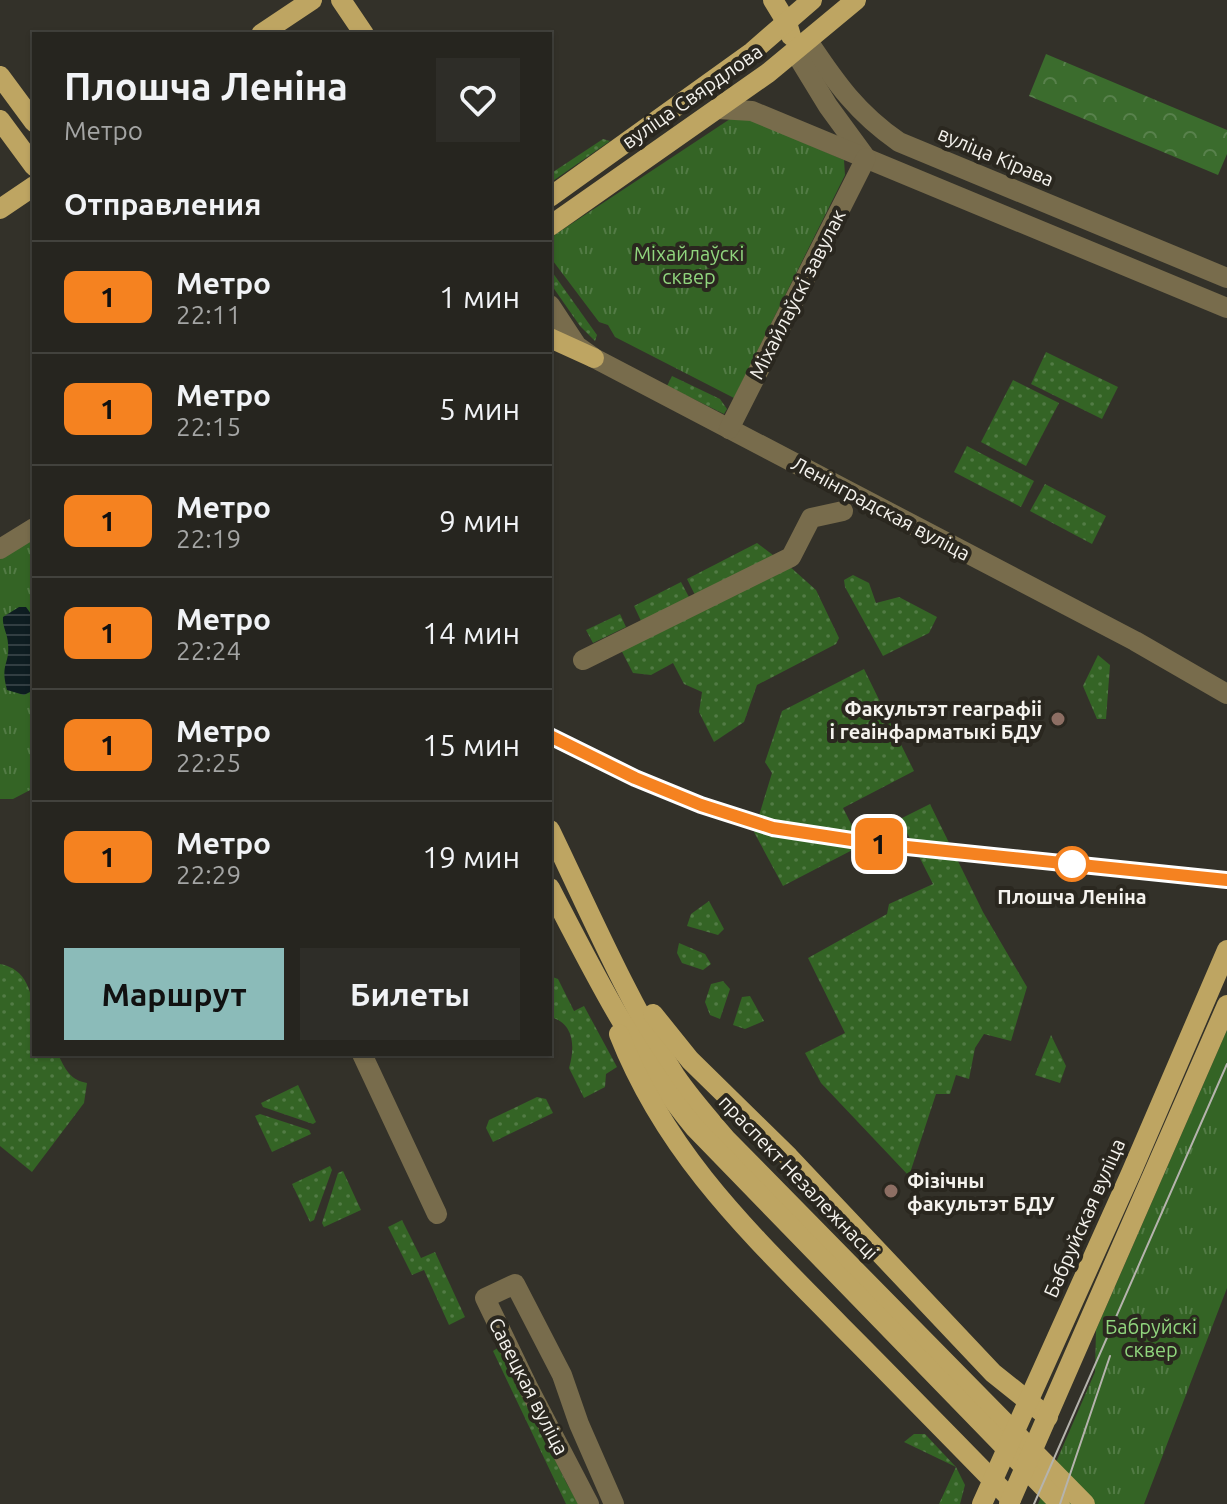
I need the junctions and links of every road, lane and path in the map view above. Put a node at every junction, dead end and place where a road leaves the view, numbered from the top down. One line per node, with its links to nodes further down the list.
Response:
1 (312, 0): 7 (main road)
2 (341, 0): 8 (main road)
3 (773, 0): 6 (main road, вуліца Кірава)
4 (812, 0): 6 (main road, вуліца Свярдлова)
5 (856, 0): 9 (main road, вуліца Свярдлова)
6 (787, 23): 9 (main road, вуліца Кірава); 17 (main road, вуліца Свярдлова)
7 (264, 32)
8 (363, 32)
9 (801, 46): 11 (main road, вуліца Свярдлова); 14 (street, вуліца Кірава); 20 (street, вуліца Кірава)
10 (0, 76): 12 (main road)
11 (718, 109): 14 (street); 19 (main road, вуліца Свярдлова)
12 (32, 119)
13 (0, 120): 15 (main road)
14 (866, 158): 22 (street); 25 (street, Міхайлаўскі завулак)
15 (32, 163)
16 (32, 187): 18 (main road)
17 (552, 196)
18 (0, 209)
19 (552, 225)
20 (1227, 278)
21 (552, 308): 24 (street, Ленінградская вуліца)
22 (1227, 308)
23 (552, 339): 24 (main road)
24 (594, 358): 25 (street, Ленінградская вуліца)
25 (729, 429): 30 (street, Ленінградская вуліца)
26 (843, 511): 29 (street)
27 (32, 529): 28 (street)
28 (0, 549)
29 (583, 660)
30 (1224, 689)
31 (552, 834): 34 (main road, праспект Незалежнасці)
32 (552, 892): 35 (main road, праспект Незалежнасці)
33 (1227, 950): 41 (main road, Бабруйская вуліца)
34 (619, 974): 39 (main road, праспект Незалежнасці); 40 (main road)
35 (600, 985): 39 (main road, праспект Незалежнасці); 43 (main road)
36 (1227, 1005): 42 (main road)
37 (363, 1056): 38 (street)
38 (437, 1214)
39 (814, 1241): 49 (main road, праспект Незалежнасці); 50 (main road, праспект Незалежнасці)
40 (1012, 1388): 41 (main road); 43 (main road)
41 (1029, 1401): 42 (main road); 44 (main road, Бабруйская вуліца)
42 (1048, 1417): 45 (main road)
43 (975, 1461): 44 (main road)
44 (993, 1480): 45 (main road); 48 (main road, Бабруйская вуліца)
45 (1010, 1501)
46 (589, 1504): 47 (street, Савецкая вуліца)
47 (614, 1504)
48 (982, 1504)
49 (1060, 1504)
50 (1085, 1504)

